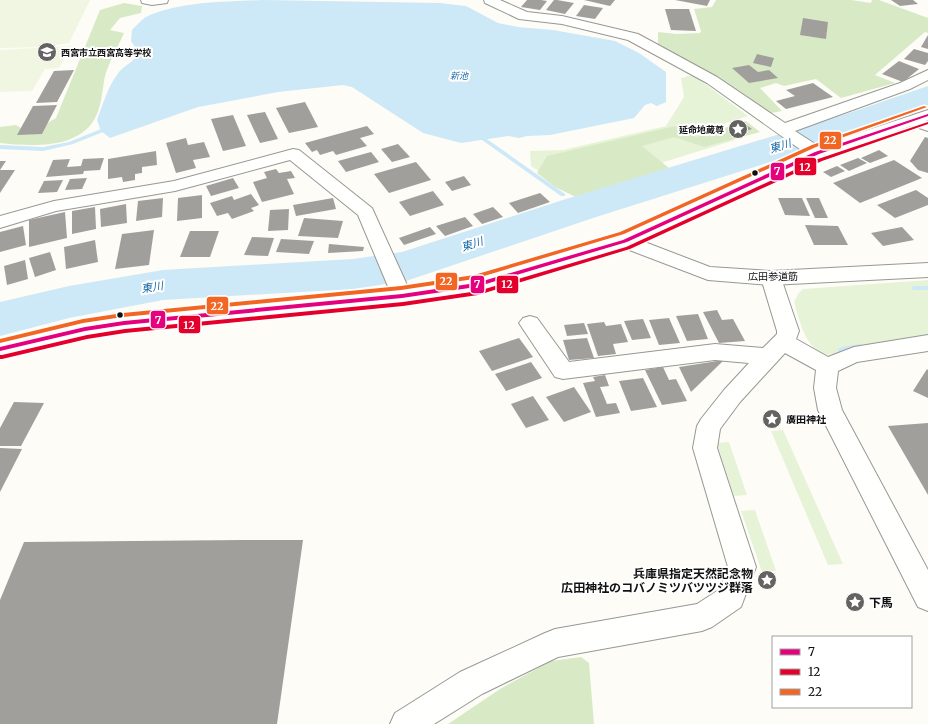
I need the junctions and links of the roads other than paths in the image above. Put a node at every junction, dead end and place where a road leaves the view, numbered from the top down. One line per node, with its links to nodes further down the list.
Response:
1 (147, 0): 2 (street)
2 (162, 0)
3 (490, 0): 6 (street)
4 (928, 74): 6 (street)
5 (923, 121): 7 (street)
6 (784, 131): 7 (street)
7 (813, 151): 9 (street)
8 (0, 222): 12 (street)
9 (625, 241): 11 (street, 広田参道筋); 12 (street)
10 (928, 270): 11 (street, 広田参道筋)
11 (770, 278): 16 (street)
12 (402, 296): 15 (street)
13 (530, 323): 16 (street)
14 (928, 343): 17 (street)
15 (0, 349)
16 (775, 349): 17 (street); 19 (street)
17 (827, 366): 18 (street)
18 (928, 598)
19 (406, 724)

